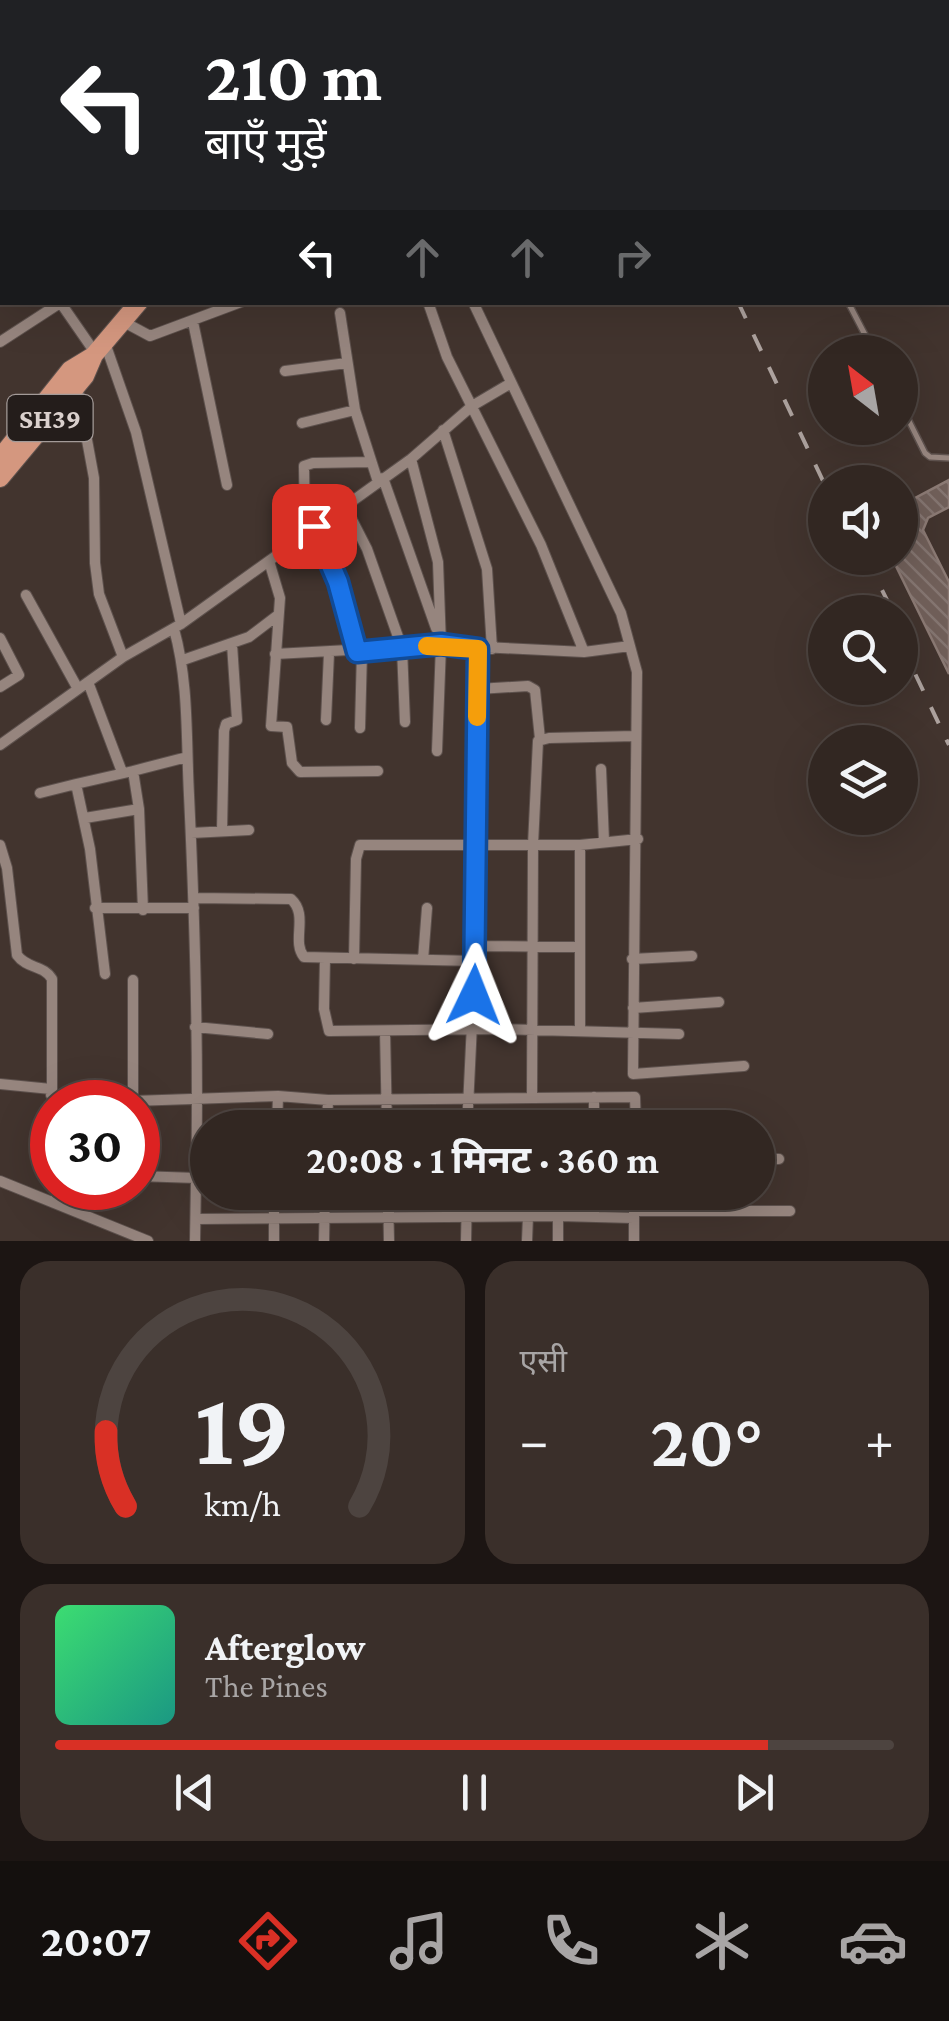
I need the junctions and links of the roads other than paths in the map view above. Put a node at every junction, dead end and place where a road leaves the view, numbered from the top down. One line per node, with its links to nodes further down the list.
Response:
1 (57, 305): 12 (street)
2 (62, 305): 13 (street)
3 (136, 305): 9 (main road, SH39)
4 (234, 305): 10 (street)
5 (429, 305): 18 (street)
6 (474, 305): 16 (street)
7 (850, 305): 11 (lane)
8 (340, 313): 14 (street)
9 (122, 321): 10 (street); 13 (main road, SH39)
10 (193, 322): 29 (street)
11 (865, 335)
12 (0, 342)
13 (98, 350): 17 (main road, SH39); 23 (main road, SH39); 35 (street)
14 (347, 363): 15 (street); 19 (street)
15 (285, 371)
16 (511, 383): 18 (street); 39 (street)
17 (77, 386): 27 (main road, SH39); 47 (street)
18 (472, 406): 21 (street); 44 (street)
19 (355, 410): 20 (street); 26 (street)
20 (302, 423)
21 (443, 430): 25 (street); 42 (street)
22 (918, 439): 24 (lane)
23 (0, 458)
24 (949, 458)
25 (411, 459): 28 (street); 37 (street)
26 (371, 462): 28 (street); 31 (street)
27 (0, 478)
28 (380, 480): 30 (street); 37 (street)
29 (226, 485)
30 (344, 504): 31 (street); 40 (street)
31 (310, 529): 32 (street); 43 (street)
32 (269, 561): 34 (street); 35 (street)
33 (26, 595): 50 (street)
34 (278, 615): 38 (street); 46 (street)
35 (178, 626): 47 (street); 48 (street)
36 (0, 638): 49 (street)
37 (440, 641): 40 (street); 41 (street); 58 (street)
38 (232, 644): 48 (street); 68 (street)
39 (630, 646): 44 (street); 55 (street)
40 (402, 648): 43 (street); 53 (street)
41 (478, 649): 42 (street); 51 (street)
42 (492, 649): 44 (street)
43 (360, 651): 45 (street); 54 (street)
44 (584, 652)
45 (329, 653): 46 (street); 52 (street)
46 (275, 654): 62 (street)
47 (124, 657): 50 (street)
48 (183, 660): 59 (street)
49 (0, 686)
50 (83, 686): 57 (street); 61 (street)
51 (478, 689): 56 (street); 72 (street)
52 (326, 720)
53 (405, 722)
54 (360, 728)
55 (635, 736): 56 (street); 70 (street)
56 (540, 738): 73 (street)
57 (0, 745)
58 (437, 751)
59 (187, 758): 61 (street); 69 (street)
60 (601, 769): 71 (street)
61 (127, 771): 63 (street); 65 (street)
62 (378, 771)
63 (76, 784): 64 (street); 66 (street)
64 (40, 793)
65 (139, 810): 66 (street); 79 (street)
66 (84, 818): 77 (street)
67 (249, 830): 68 (street)
68 (222, 832): 69 (street)
69 (191, 833): 76 (street)
70 (638, 838): 71 (street); 86 (street)
71 (604, 842): 75 (street)
72 (475, 844): 73 (street); 80 (street); 85 (street)
73 (533, 844): 75 (street); 82 (street)
74 (0, 845): 103 (street)
75 (580, 845): 81 (street)
76 (194, 903): 79 (street); 84 (street); 93 (street)
77 (95, 908): 79 (street); 89 (street)
78 (427, 908): 87 (street)
79 (143, 910)
80 (475, 946): 82 (street); 88 (street)
81 (580, 947): 82 (street); 97 (street)
82 (532, 948): 95 (street)
83 (692, 956): 86 (street)
84 (325, 958): 85 (street); 96 (street)
85 (354, 959): 87 (street)
86 (632, 959): 92 (street)
87 (423, 960): 88 (street)
88 (475, 961): 94 (street)
89 (105, 974)
90 (133, 980): 104 (street)
91 (719, 1002): 92 (street)
92 (633, 1008): 98 (street)
93 (196, 1027): 99 (street); 109 (street)
94 (472, 1029): 95 (street); 96 (street); 115 (street)
95 (530, 1030): 97 (street); 110 (street)
96 (385, 1031): 114 (street)
97 (580, 1031): 98 (street)
98 (633, 1032): 100 (street); 102 (street)
99 (268, 1034)
100 (679, 1034)
101 (744, 1066): 102 (street)
102 (633, 1074): 108 (street)
103 (52, 1080)
104 (133, 1080)
105 (0, 1084): 106 (street)
106 (30, 1092)
107 (278, 1096): 109 (street); 113 (street); 117 (street)
108 (636, 1097): 111 (street); 122 (street)
109 (198, 1098): 112 (street); 116 (street)
110 (532, 1098): 111 (street); 115 (street)
111 (594, 1098): 121 (street)
112 (160, 1100)
113 (328, 1100): 114 (street); 118 (street)
114 (386, 1100): 115 (street); 119 (street)
115 (467, 1100): 120 (street)
116 (198, 1110)
117 (278, 1110)
118 (328, 1110)
119 (386, 1110)
120 (467, 1110)
121 (594, 1110)
122 (636, 1110)
123 (775, 1159): 124 (street)
124 (780, 1159)
125 (160, 1177): 126 (street)
126 (190, 1178)
127 (0, 1181): 128 (street)
128 (30, 1192)
129 (75, 1210): 148 (street)
130 (196, 1210): 144 (street)
131 (274, 1210): 145 (street)
132 (324, 1210): 146 (street)
133 (389, 1210): 147 (street)
134 (467, 1210): 140 (street)
135 (558, 1210): 142 (street)
136 (594, 1210): 143 (street)
137 (634, 1210): 139 (street)
138 (790, 1212): 139 (street)
139 (634, 1215): 143 (street); 156 (street)
140 (467, 1216): 141 (street); 147 (street); 153 (street)
141 (528, 1216): 142 (street); 154 (street)
142 (558, 1216): 143 (street); 155 (street)
143 (594, 1217)
144 (196, 1218): 145 (street); 149 (street)
145 (274, 1218): 146 (street); 150 (street)
146 (324, 1218): 147 (street); 151 (street)
147 (389, 1218): 152 (street)
148 (148, 1241)
149 (195, 1241)
150 (274, 1241)
151 (324, 1241)
152 (389, 1241)
153 (466, 1241)
154 (528, 1241)
155 (558, 1241)
156 (634, 1241)

